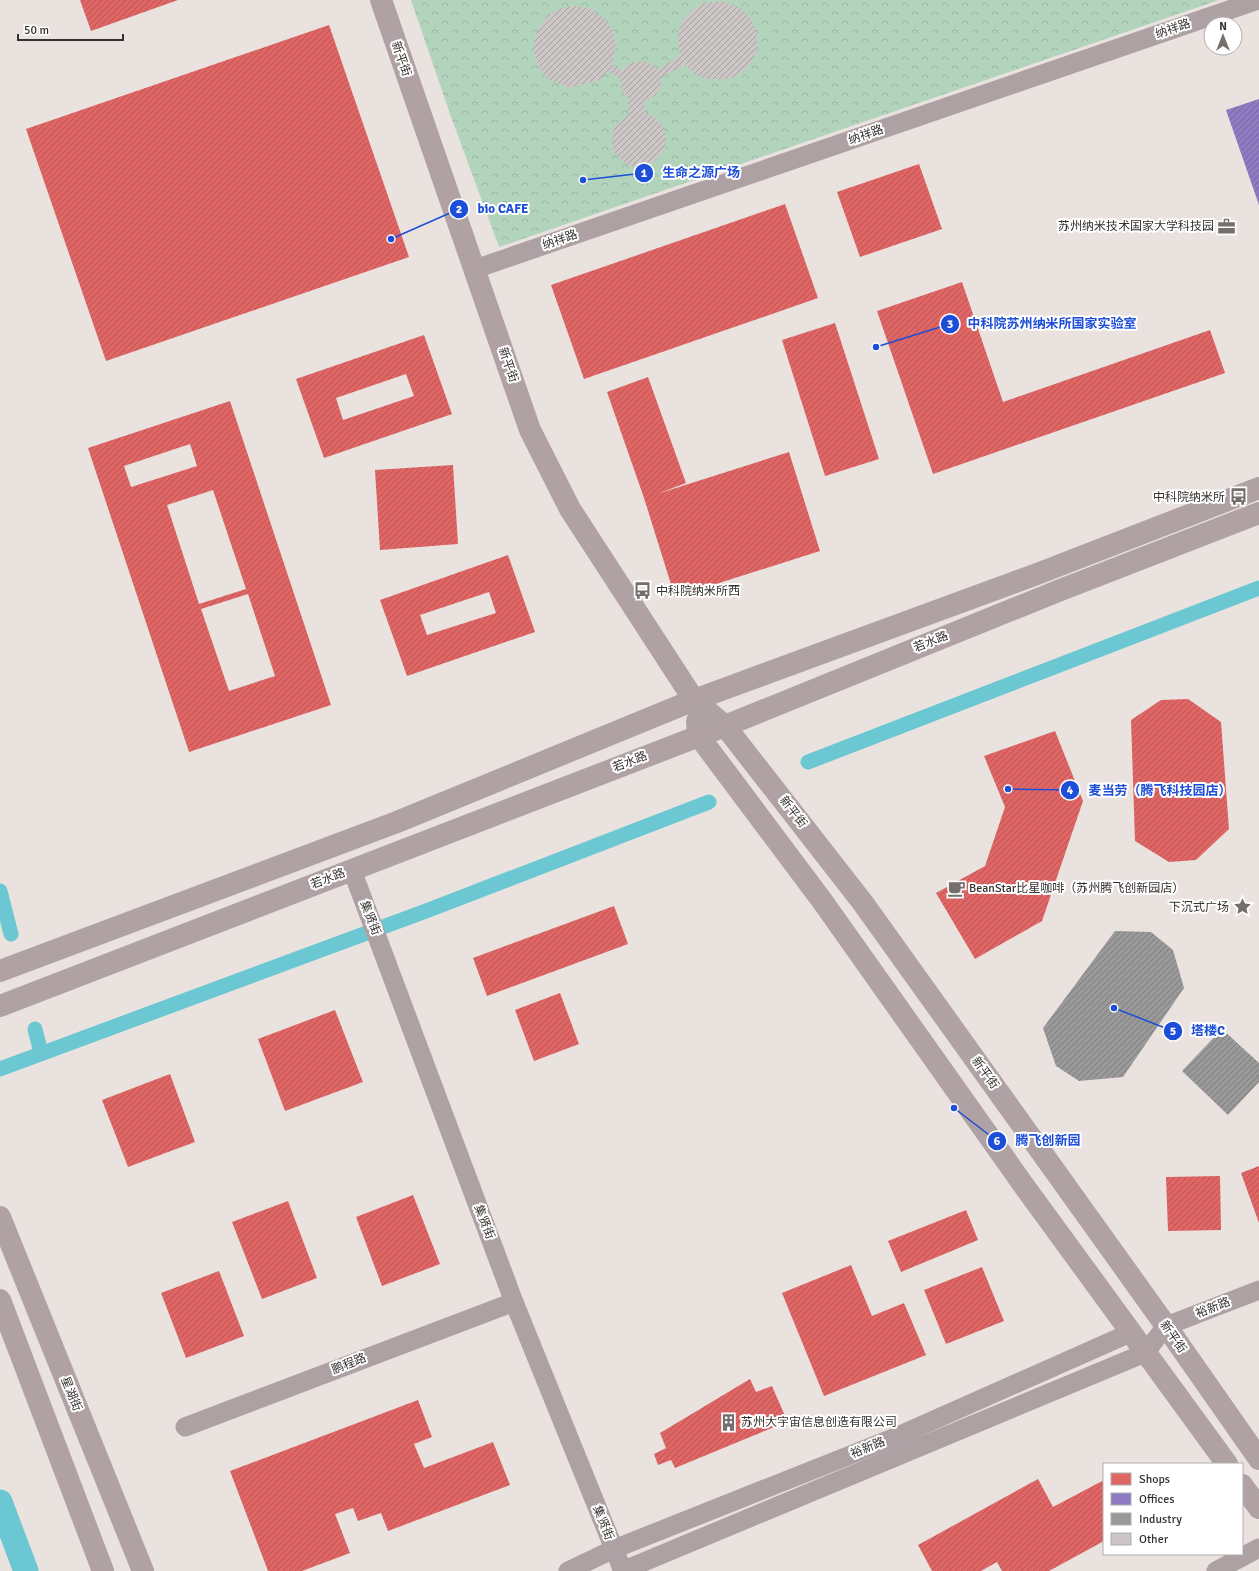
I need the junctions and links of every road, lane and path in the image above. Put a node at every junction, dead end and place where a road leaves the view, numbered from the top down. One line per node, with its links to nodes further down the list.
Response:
1 (381, 0): 3 (main road, 新平街)
2 (1258, 0): 3 (street, 纳祥路)
3 (475, 269): 6 (main road, 新平街)
4 (1259, 488): 6 (main road)
5 (1259, 513): 7 (main road, 若水路)
6 (694, 700): 7 (main road, 新平街); 8 (main road, 新平街); 10 (main road)
7 (725, 726): 8 (main road, 若水路); 16 (main road, 新平街)
8 (698, 735): 9 (main road, 若水路); 17 (main road)
9 (352, 870): 11 (main road, 若水路); 15 (street, 集贤街)
10 (0, 971)
11 (0, 1006)
12 (0, 1217): 27 (main road, 星湖街)
13 (1259, 1290): 16 (street, 裕新路)
14 (0, 1300): 26 (main road)
15 (514, 1302): 19 (street, 鹏程路); 25 (street, 集贤街)
16 (1166, 1326): 17 (main road, 裕新路); 18 (street, 裕新路); 20 (main road, 新平街)
17 (1130, 1333): 18 (main road); 25 (street, 裕新路)
18 (1145, 1353): 21 (main road); 29 (street, 裕新路)
19 (184, 1427)
20 (1259, 1459)
21 (1226, 1463)
22 (1243, 1485): 23 (main road)
23 (1259, 1508)
24 (1259, 1548): 30 (street)
25 (614, 1550): 28 (street, 裕新路); 29 (street, 集贤街)
26 (103, 1571)
27 (142, 1571)
28 (568, 1571)
29 (623, 1571)
30 (1216, 1571)

